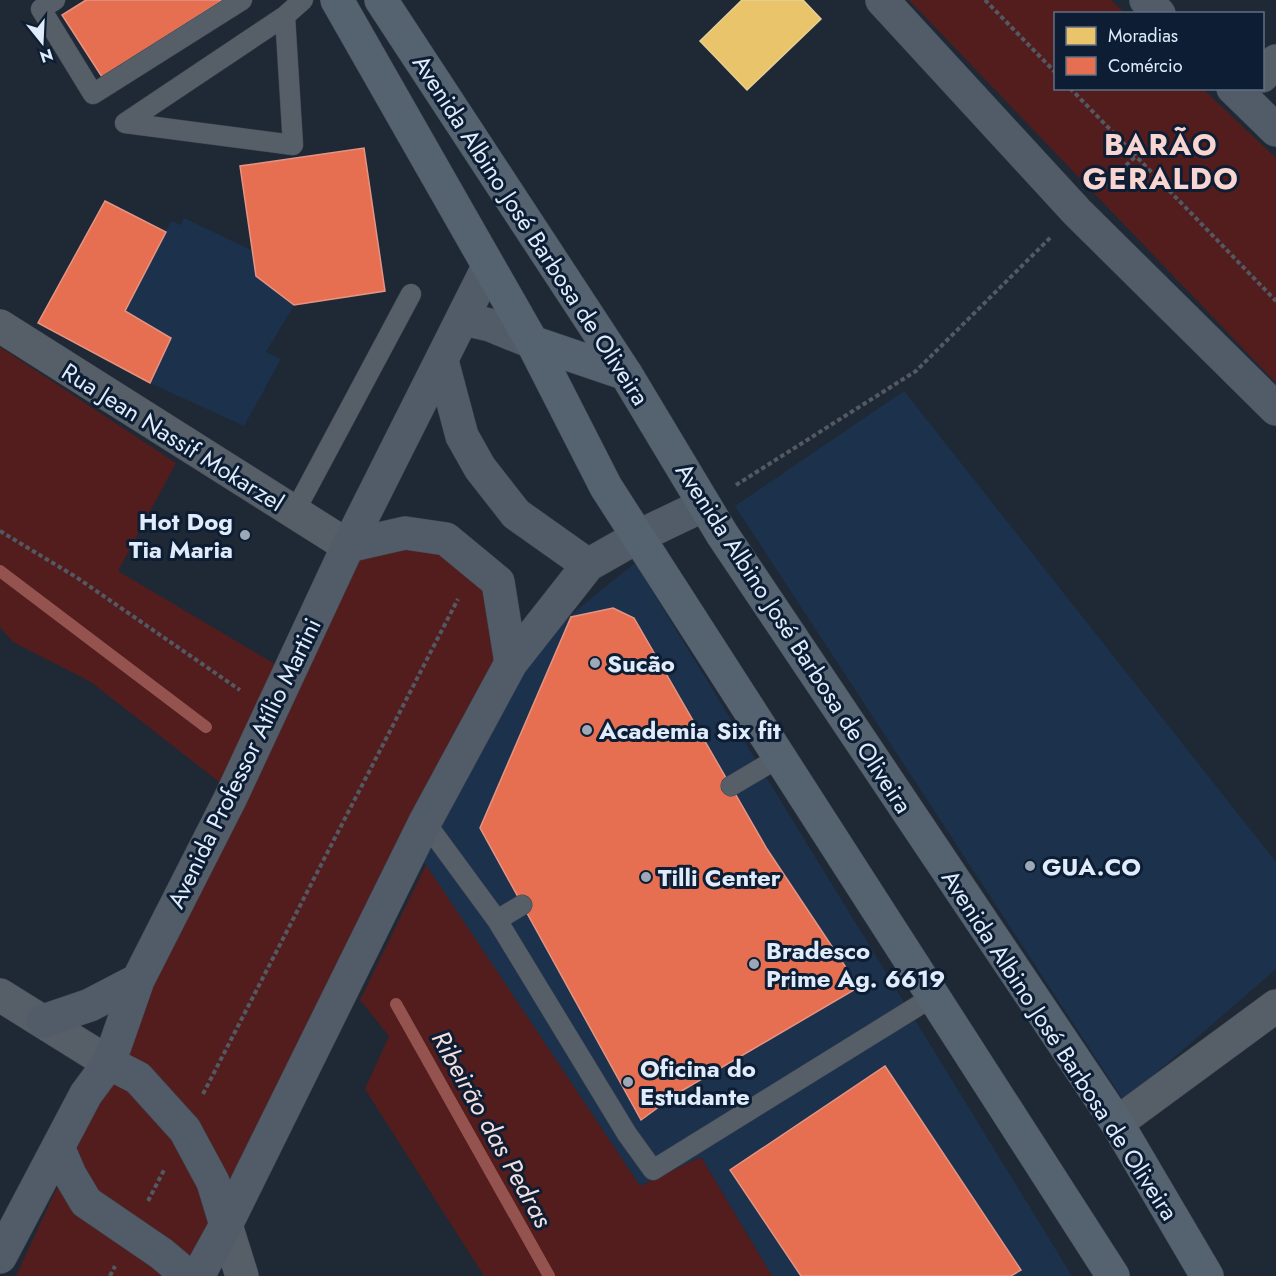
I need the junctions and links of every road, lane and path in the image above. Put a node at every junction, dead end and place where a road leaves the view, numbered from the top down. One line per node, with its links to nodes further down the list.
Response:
1 (56, 0): 2 (lane)
2 (242, 0)
3 (303, 0): 10 (lane)
4 (337, 0): 19 (main road, Avenida Albino José Barbosa de Oliveira)
5 (381, 0): 26 (main road, Avenida Albino José Barbosa de Oliveira)
6 (882, 0): 18 (main road)
7 (985, 0): 12 (path)
8 (1146, 0): 9 (main road)
9 (1157, 12)
10 (285, 16): 10 (lane)
11 (1276, 61): 13 (street)
12 (1054, 71)
13 (1264, 73)
14 (1072, 90): 17 (path)
15 (1249, 90): 16 (main road)
16 (1276, 130)
17 (1136, 156): 18 (path); 21 (path)
18 (1077, 212): 27 (main road); 28 (path)
19 (488, 267): 22 (main road, Avenida Professor Atílio Martini); 24 (main road, Avenida Albino José Barbosa de Oliveira)
20 (411, 294): 29 (lane)
21 (1276, 301)
22 (463, 319): 24 (main road); 25 (main road, Avenida Professor Atílio Martini)
23 (0, 326): 29 (street, Rua Jean Nassif Mokarzel)
24 (532, 342): 26 (main road); 31 (main road, Avenida Albino José Barbosa de Oliveira)
25 (442, 361): 32 (main road, Avenida Professor Atílio Martini); 34 (main road)
26 (626, 374): 28 (main road, Avenida Albino José Barbosa de Oliveira)
27 (1276, 409)
28 (704, 505): 31 (main road); 48 (main road, Avenida Albino José Barbosa de Oliveira)
29 (294, 513): 32 (street, Rua Jean Nassif Mokarzel)
30 (0, 531): 36 (path)
31 (639, 536): 34 (main road); 37 (main road, Avenida Albino José Barbosa de Oliveira)
32 (348, 546): 33 (main road); 36 (main road, Avenida Professor Atílio Martini)
33 (478, 564): 35 (main road); 49 (path)
34 (588, 565): 35 (main road)
35 (511, 663): 39 (main road)
36 (270, 711): 42 (main road, Avenida Professor Atílio Martini)
37 (780, 757): 38 (lane); 44 (main road, Avenida Albino José Barbosa de Oliveira)
38 (731, 786)
39 (425, 822): 41 (lane); 51 (main road)
40 (522, 905): 41 (lane)
41 (497, 920): 44 (lane)
42 (138, 980): 46 (main road); 47 (main road, Avenida Professor Atílio Martini)
43 (0, 995): 46 (street)
44 (934, 996): 58 (main road, Avenida Albino José Barbosa de Oliveira)
45 (1276, 1006): 48 (street)
46 (43, 1021): 47 (street)
47 (109, 1063): 49 (main road); 50 (main road, Avenida Professor Atílio Martini)
48 (1117, 1123): 59 (main road, Avenida Albino José Barbosa de Oliveira)
49 (185, 1130): 51 (main road); 52 (path)
50 (58, 1147): 52 (main road); 53 (main road, Avenida Professor Atílio Martini)
51 (226, 1225): 56 (main road); 57 (street)
52 (131, 1234): 54 (path); 55 (main road)
53 (0, 1257)
54 (110, 1276)
55 (188, 1276)
56 (198, 1276)
57 (242, 1276)
58 (1113, 1276)
59 (1208, 1276)

